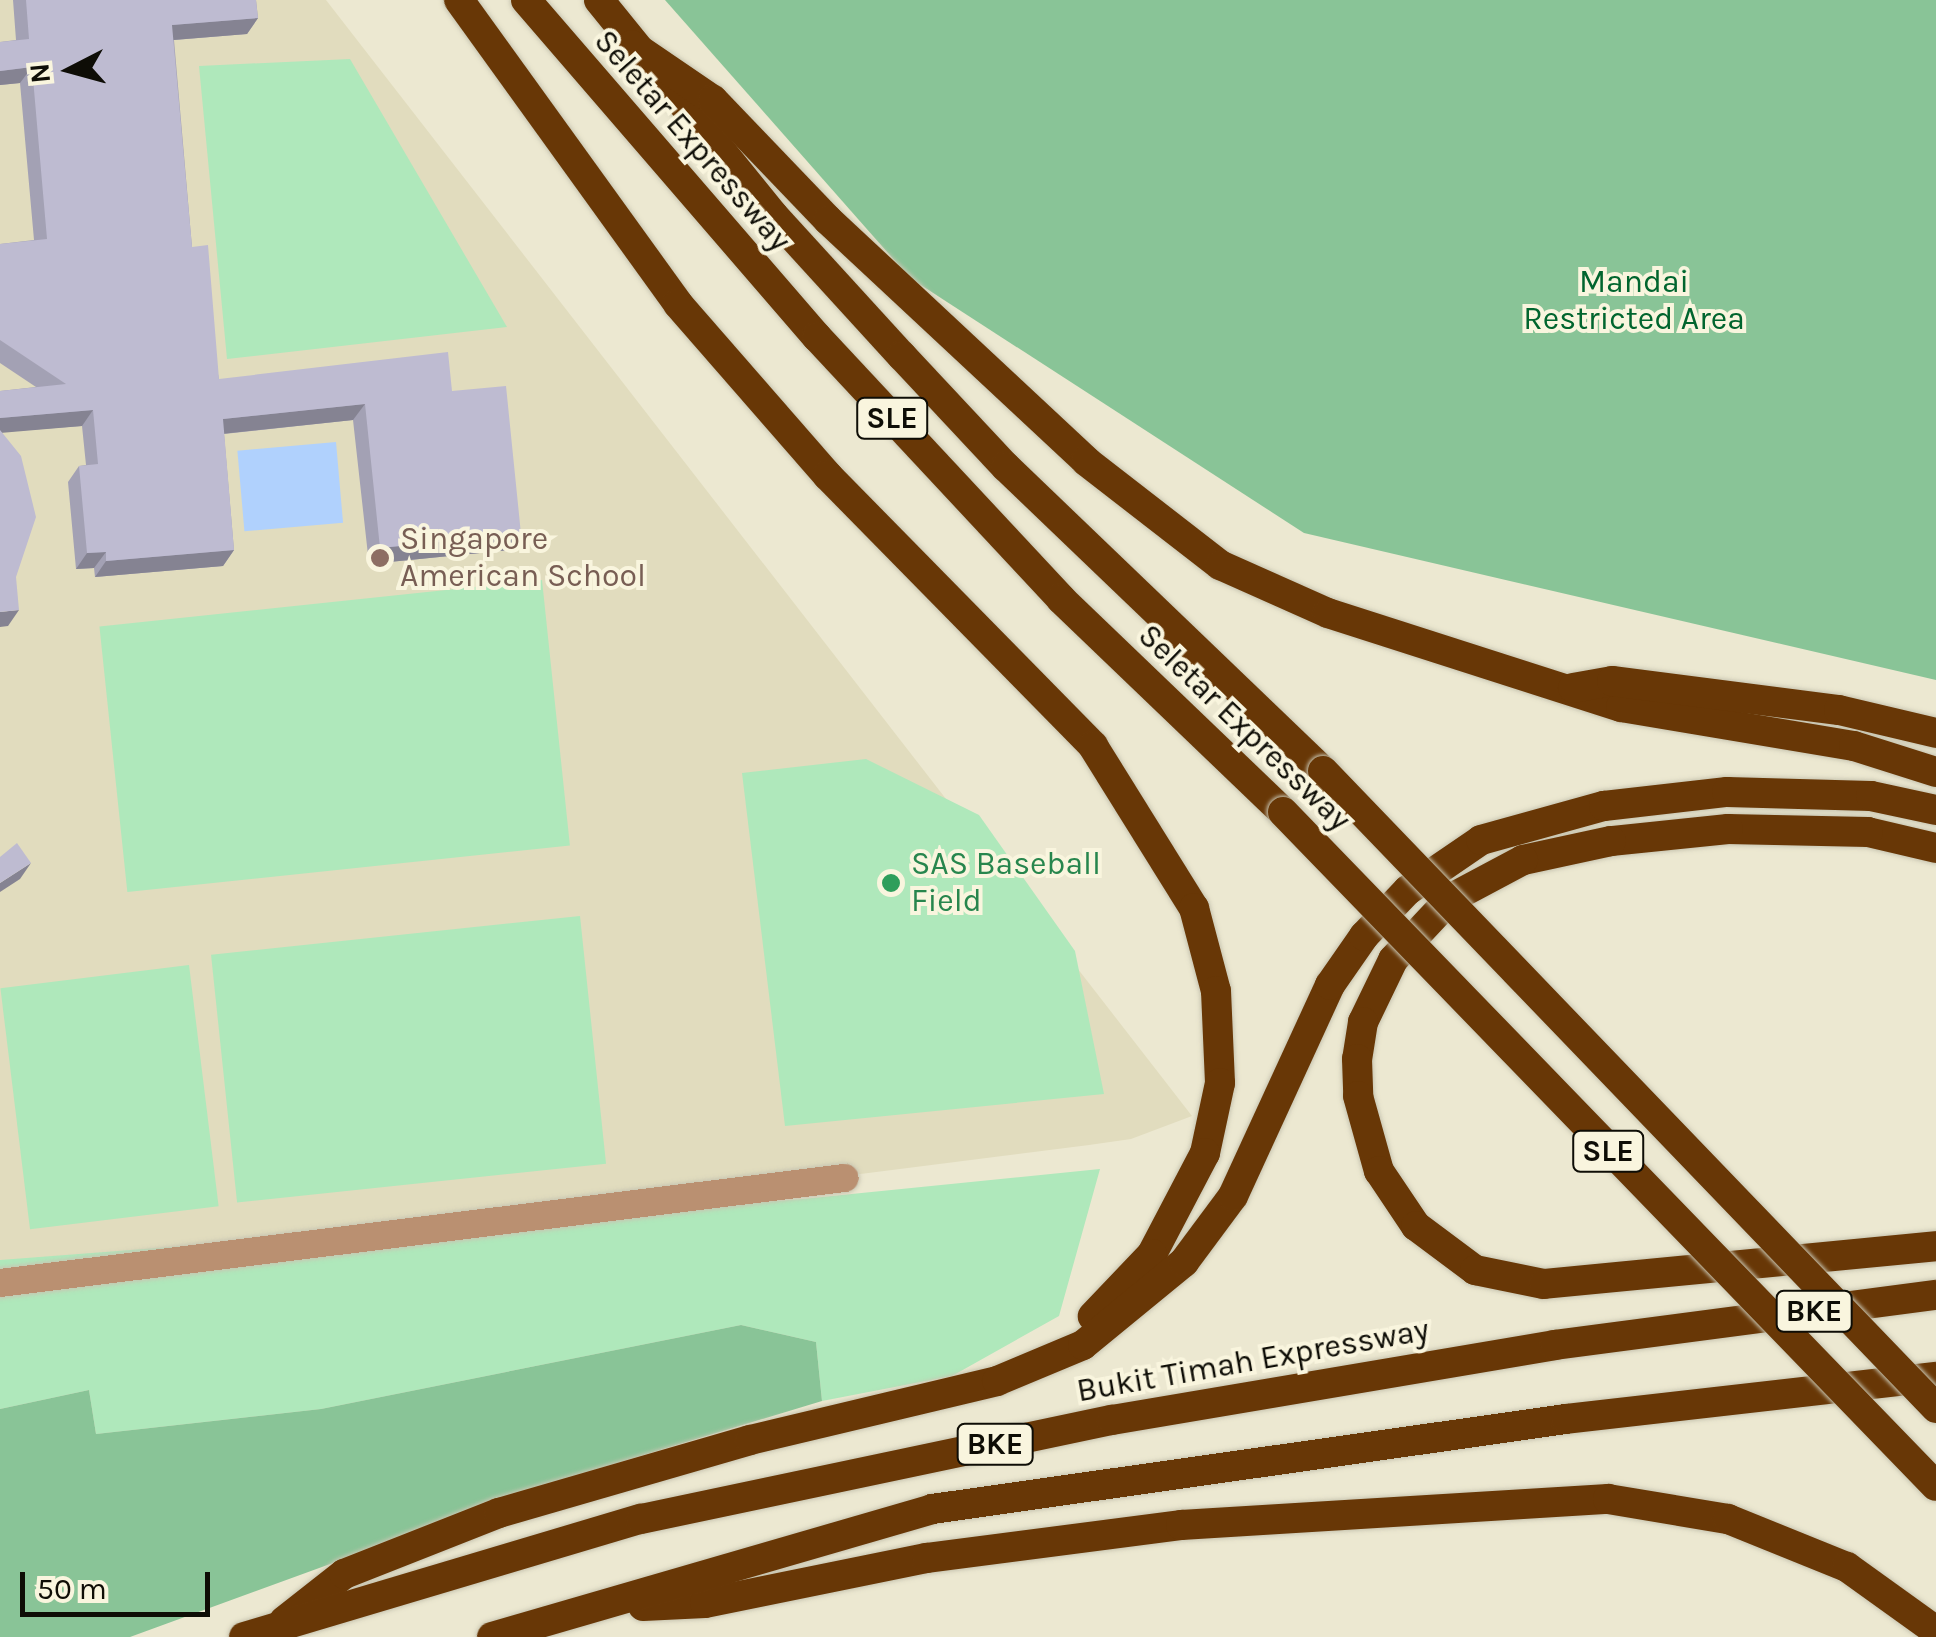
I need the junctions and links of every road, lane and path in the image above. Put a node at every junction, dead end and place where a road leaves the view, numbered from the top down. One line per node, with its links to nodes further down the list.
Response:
1 (459, 0): 17 (highway)
2 (526, 0): 19 (highway, Seletar Expressway / SLE, bridge)
3 (599, 0): 4 (highway, Seletar Expressway)
4 (632, 45): 5 (highway); 18 (highway, Seletar Expressway, bridge)
5 (1565, 690): 6 (highway); 7 (highway)
6 (1936, 733)
7 (1936, 772)
8 (1936, 810): 17 (highway)
9 (1936, 848): 11 (highway)
10 (844, 1178): 12 (street)
11 (1936, 1246)
12 (0, 1283)
13 (1936, 1295): 21 (highway, Bukit Timah Expressway / BKE)
14 (1936, 1377): 16 (highway, BKE)
15 (1936, 1385): 16 (highway)
16 (1856, 1386): 20 (highway, BKE)
17 (962, 1390): 21 (highway)
18 (1936, 1408)
19 (1936, 1486)
20 (602, 1608): 22 (highway); 24 (highway, BKE)
21 (284, 1622): 23 (highway, Bukit Timah Expressway / BKE)
22 (1936, 1631)
23 (244, 1637)
24 (492, 1637)

